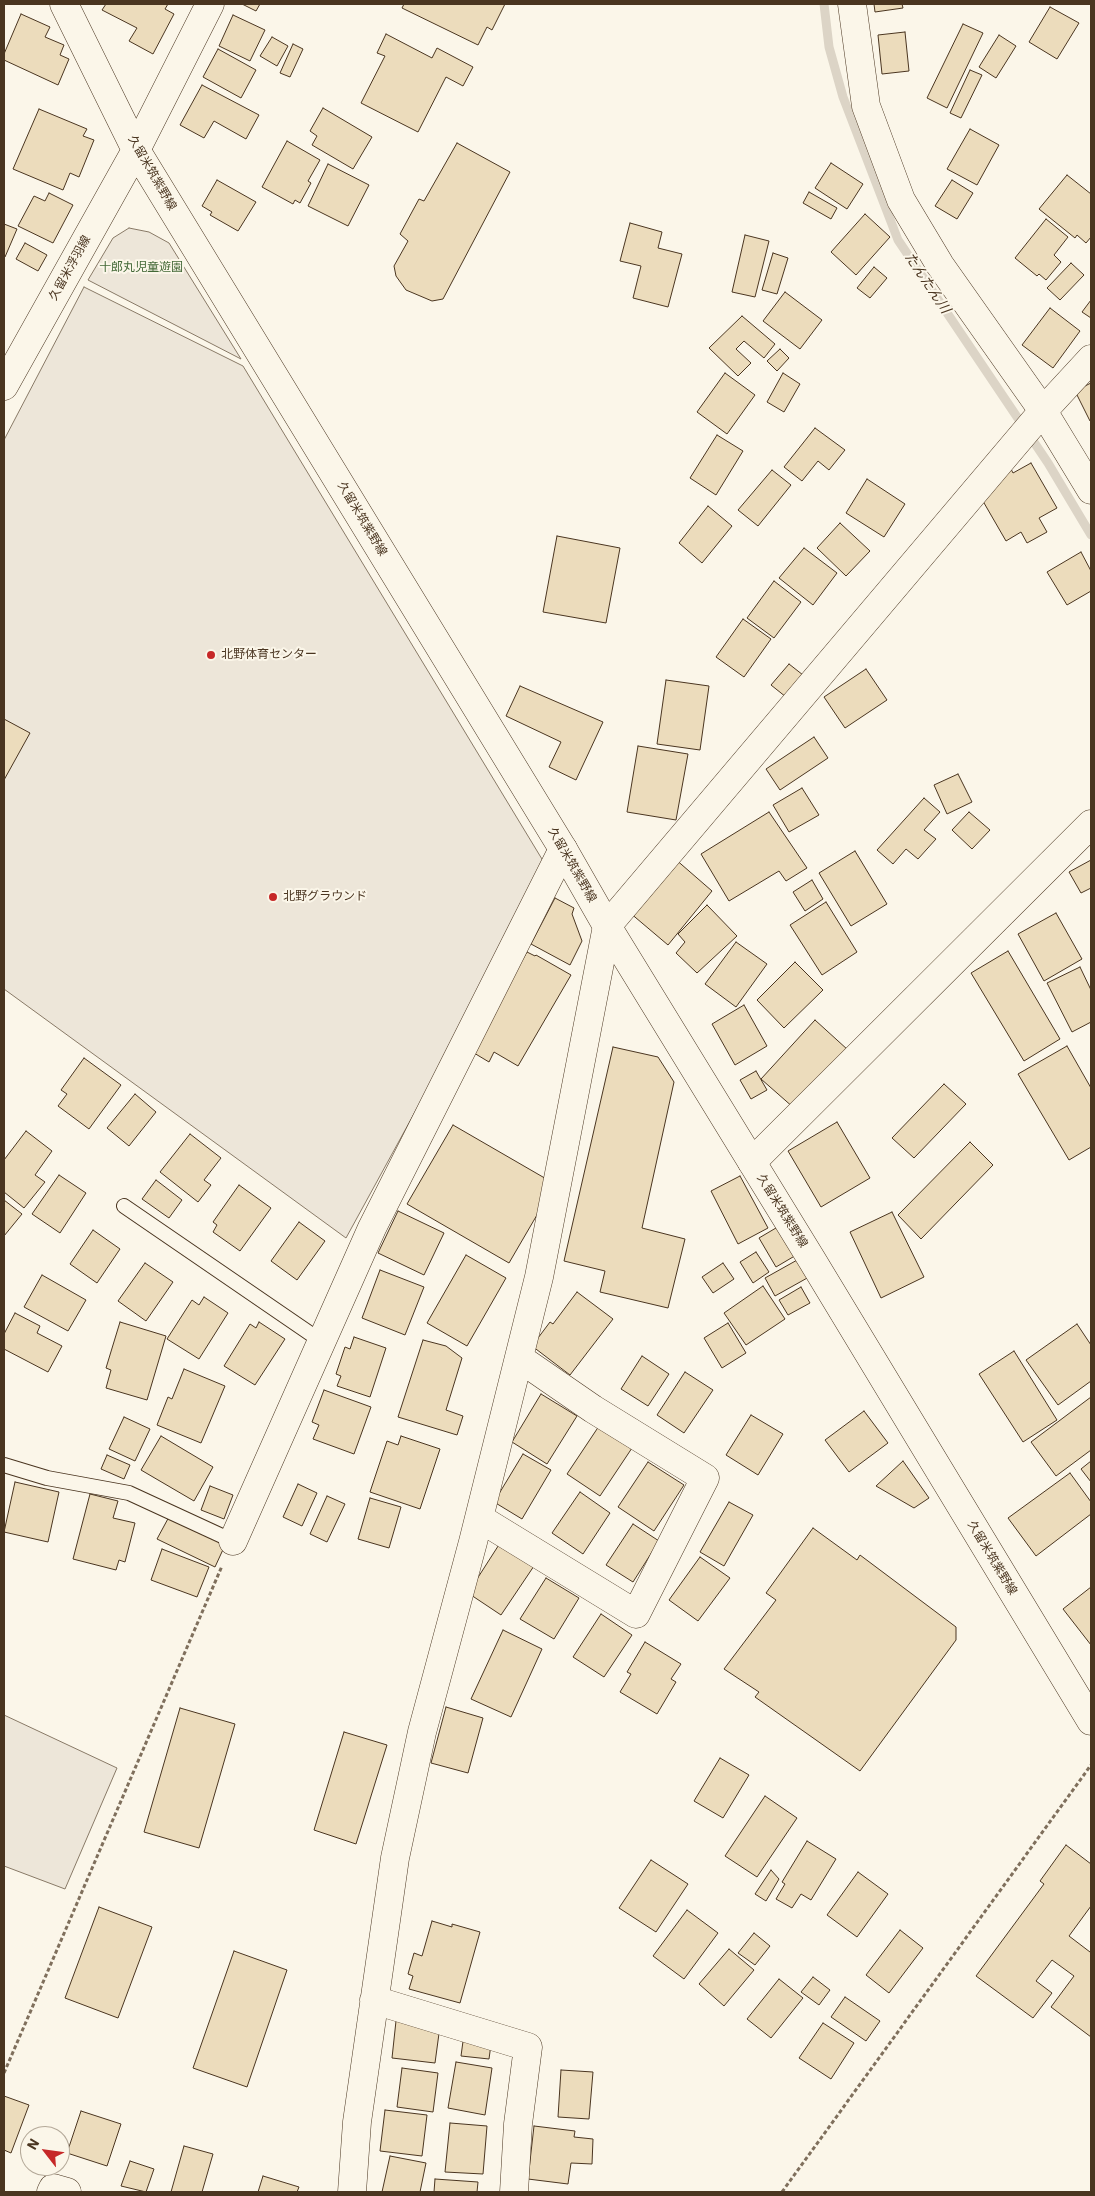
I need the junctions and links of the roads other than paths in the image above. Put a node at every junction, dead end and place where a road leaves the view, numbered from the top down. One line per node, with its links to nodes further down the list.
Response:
1 (64, 4): 4 (street, 久留米筑紫野線)
2 (210, 4): 4 (street, 久留米浮羽線)
3 (852, 4): 7 (street)
4 (136, 150): 6 (street, 久留米浮羽線); 10 (street, 久留米筑紫野線)
5 (1091, 359): 7 (street)
6 (4, 386)
7 (1043, 411): 8 (street); 11 (street)
8 (1091, 490)
9 (1091, 824): 12 (street)
10 (563, 849): 11 (street, 久留米筑紫野線); 14 (street)
11 (606, 926): 12 (street, 久留米筑紫野線); 15 (street)
12 (752, 1162): 19 (street, 久留米筑紫野線)
13 (124, 1206): 14 (lane)
14 (321, 1341): 18 (street)
15 (519, 1358): 17 (street); 17 (street)
16 (4, 1465): 18 (lane)
17 (479, 1518): 20 (street)
18 (232, 1541)
19 (1091, 1721)
20 (374, 2000): 23 (street); 24 (street)
21 (51, 2192): 22 (street)
22 (66, 2192)
23 (352, 2192)
24 (514, 2192)

